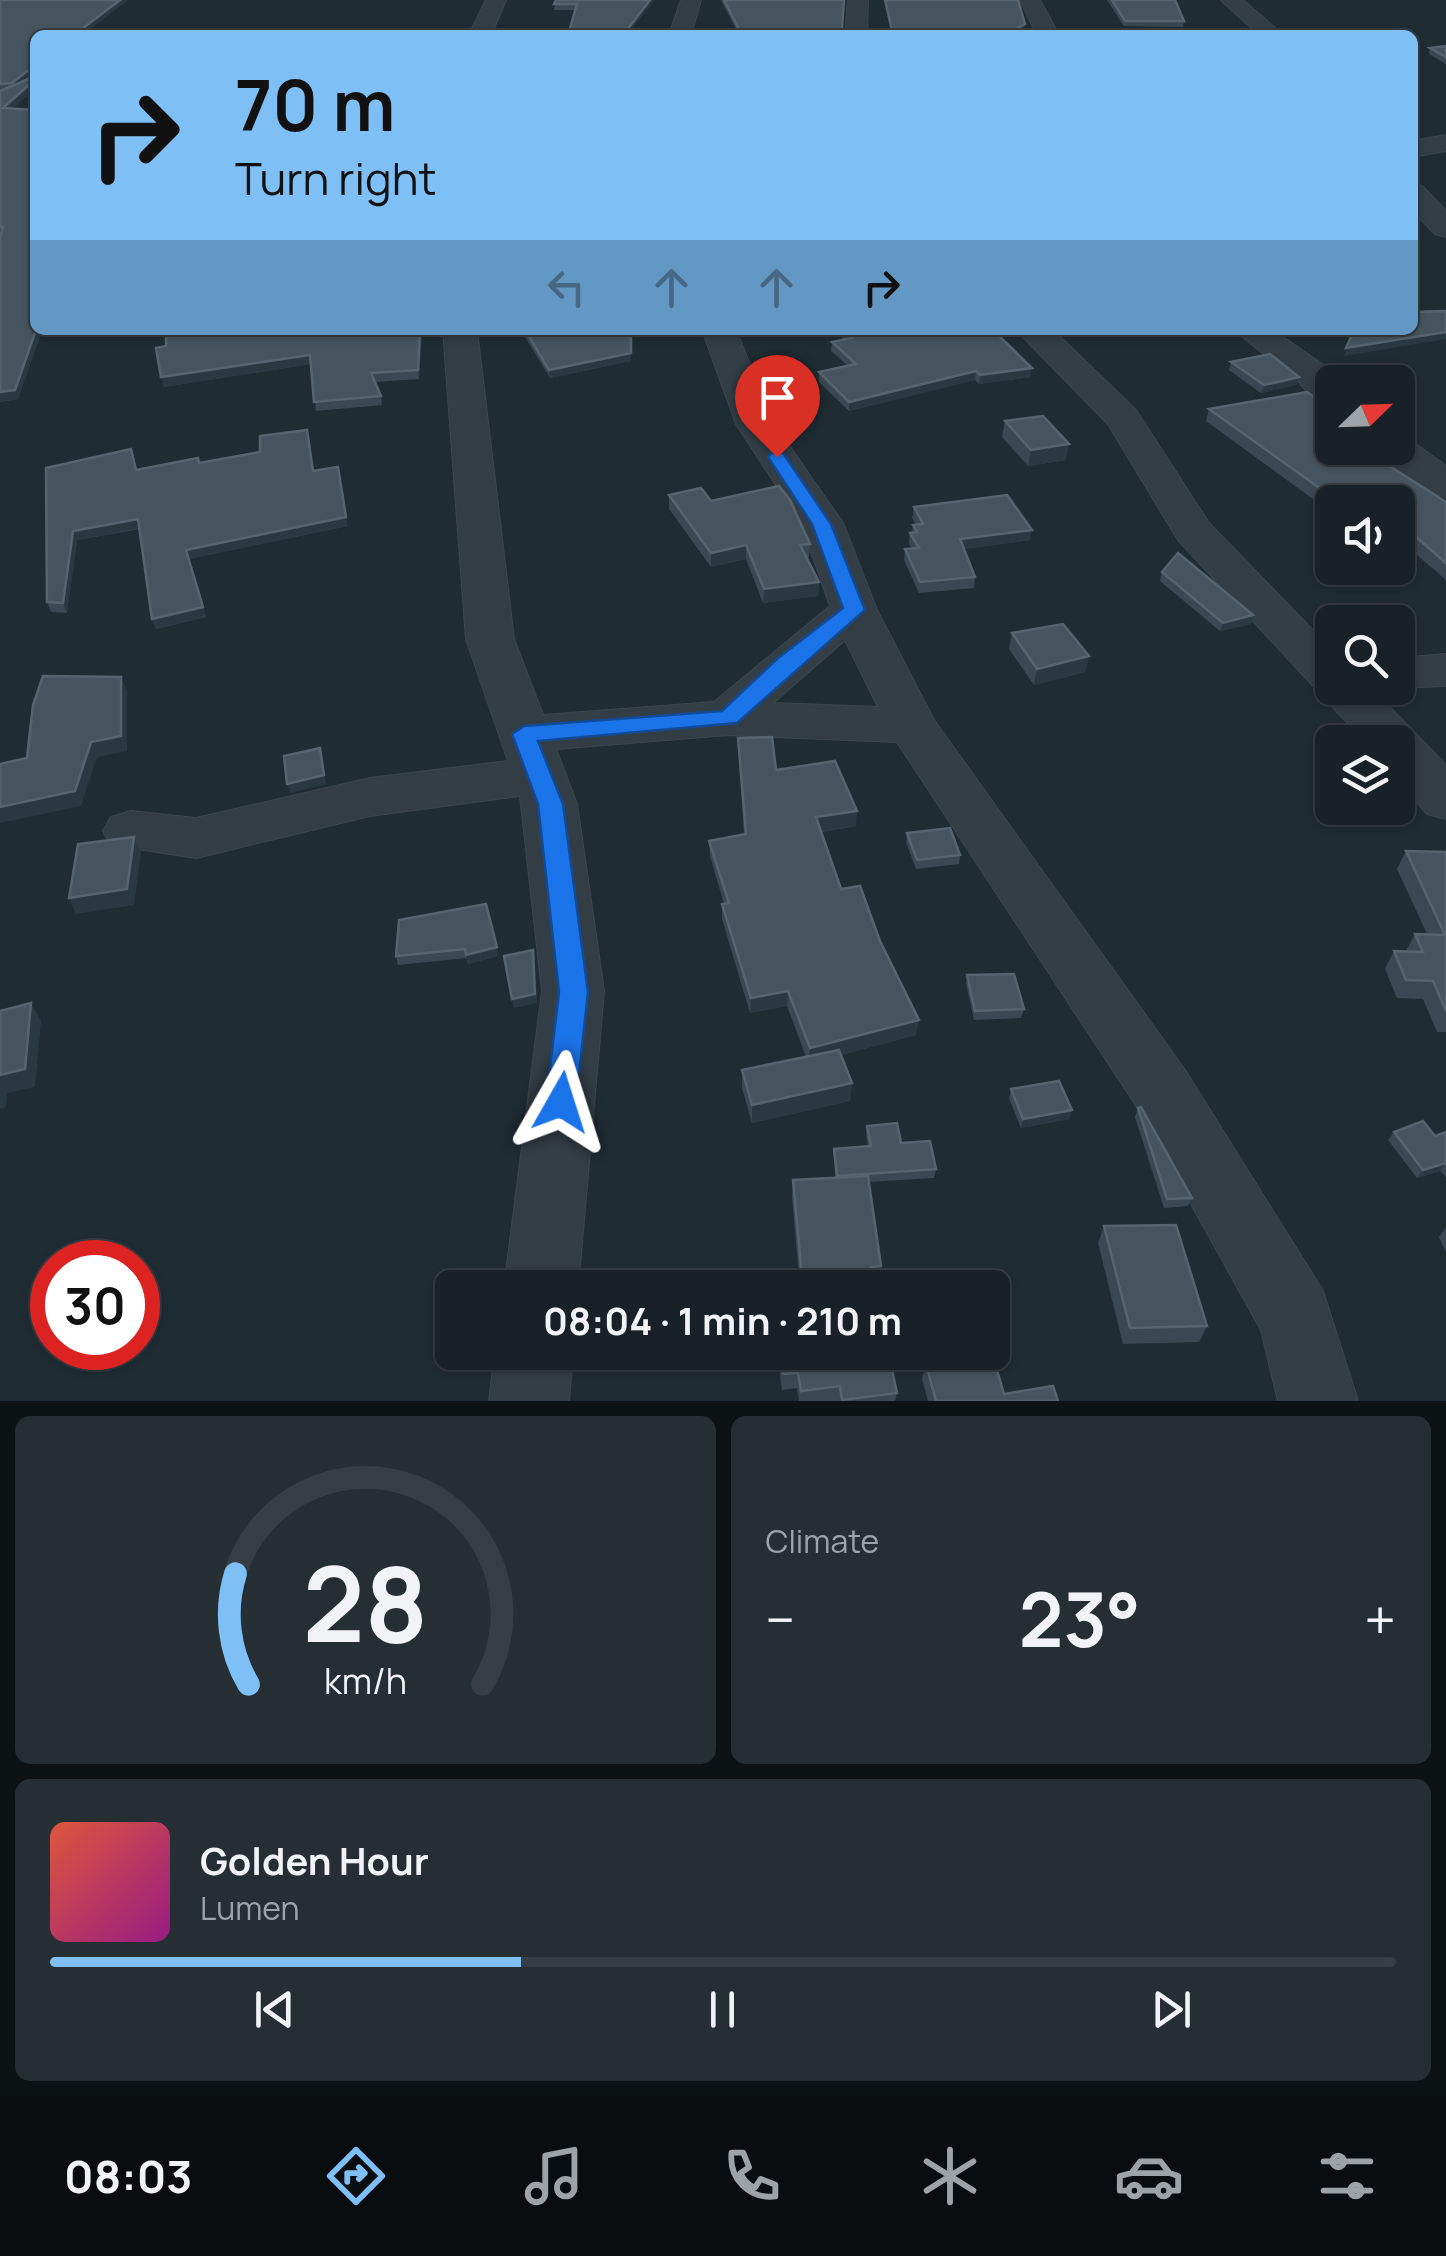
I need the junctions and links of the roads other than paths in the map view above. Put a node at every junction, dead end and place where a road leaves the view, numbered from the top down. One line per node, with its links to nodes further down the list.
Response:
1 (496, 0): 6 (street)
2 (691, 0): 7 (street)
3 (858, 0): 8 (street)
4 (1030, 0): 9 (street)
5 (1231, 0): 10 (street)
6 (482, 30)
7 (682, 30)
8 (856, 30)
9 (1045, 30)
10 (1266, 30)
11 (1446, 143): 12 (street)
12 (1418, 148)
13 (1418, 198): 14 (street)
14 (1446, 228)
15 (460, 335): 30 (street)
16 (721, 335): 22 (street)
17 (1037, 335): 23 (street)
18 (1258, 335): 19 (street)
19 (1315, 378)
20 (1415, 462): 21 (street)
21 (1446, 485)
22 (854, 610): 27 (street); 29 (street)
23 (1315, 660)
24 (1446, 670): 25 (street)
25 (1415, 673)
26 (1358, 705): 28 (street)
27 (728, 718): 29 (street); 30 (street)
28 (1378, 725)
29 (912, 726): 37 (street)
30 (532, 754): 33 (street); 34 (street)
31 (1415, 765): 32 (street)
32 (1446, 800)
33 (131, 831)
34 (543, 1270)
35 (532, 1370): 36 (street)
36 (529, 1401)
37 (1318, 1401)

